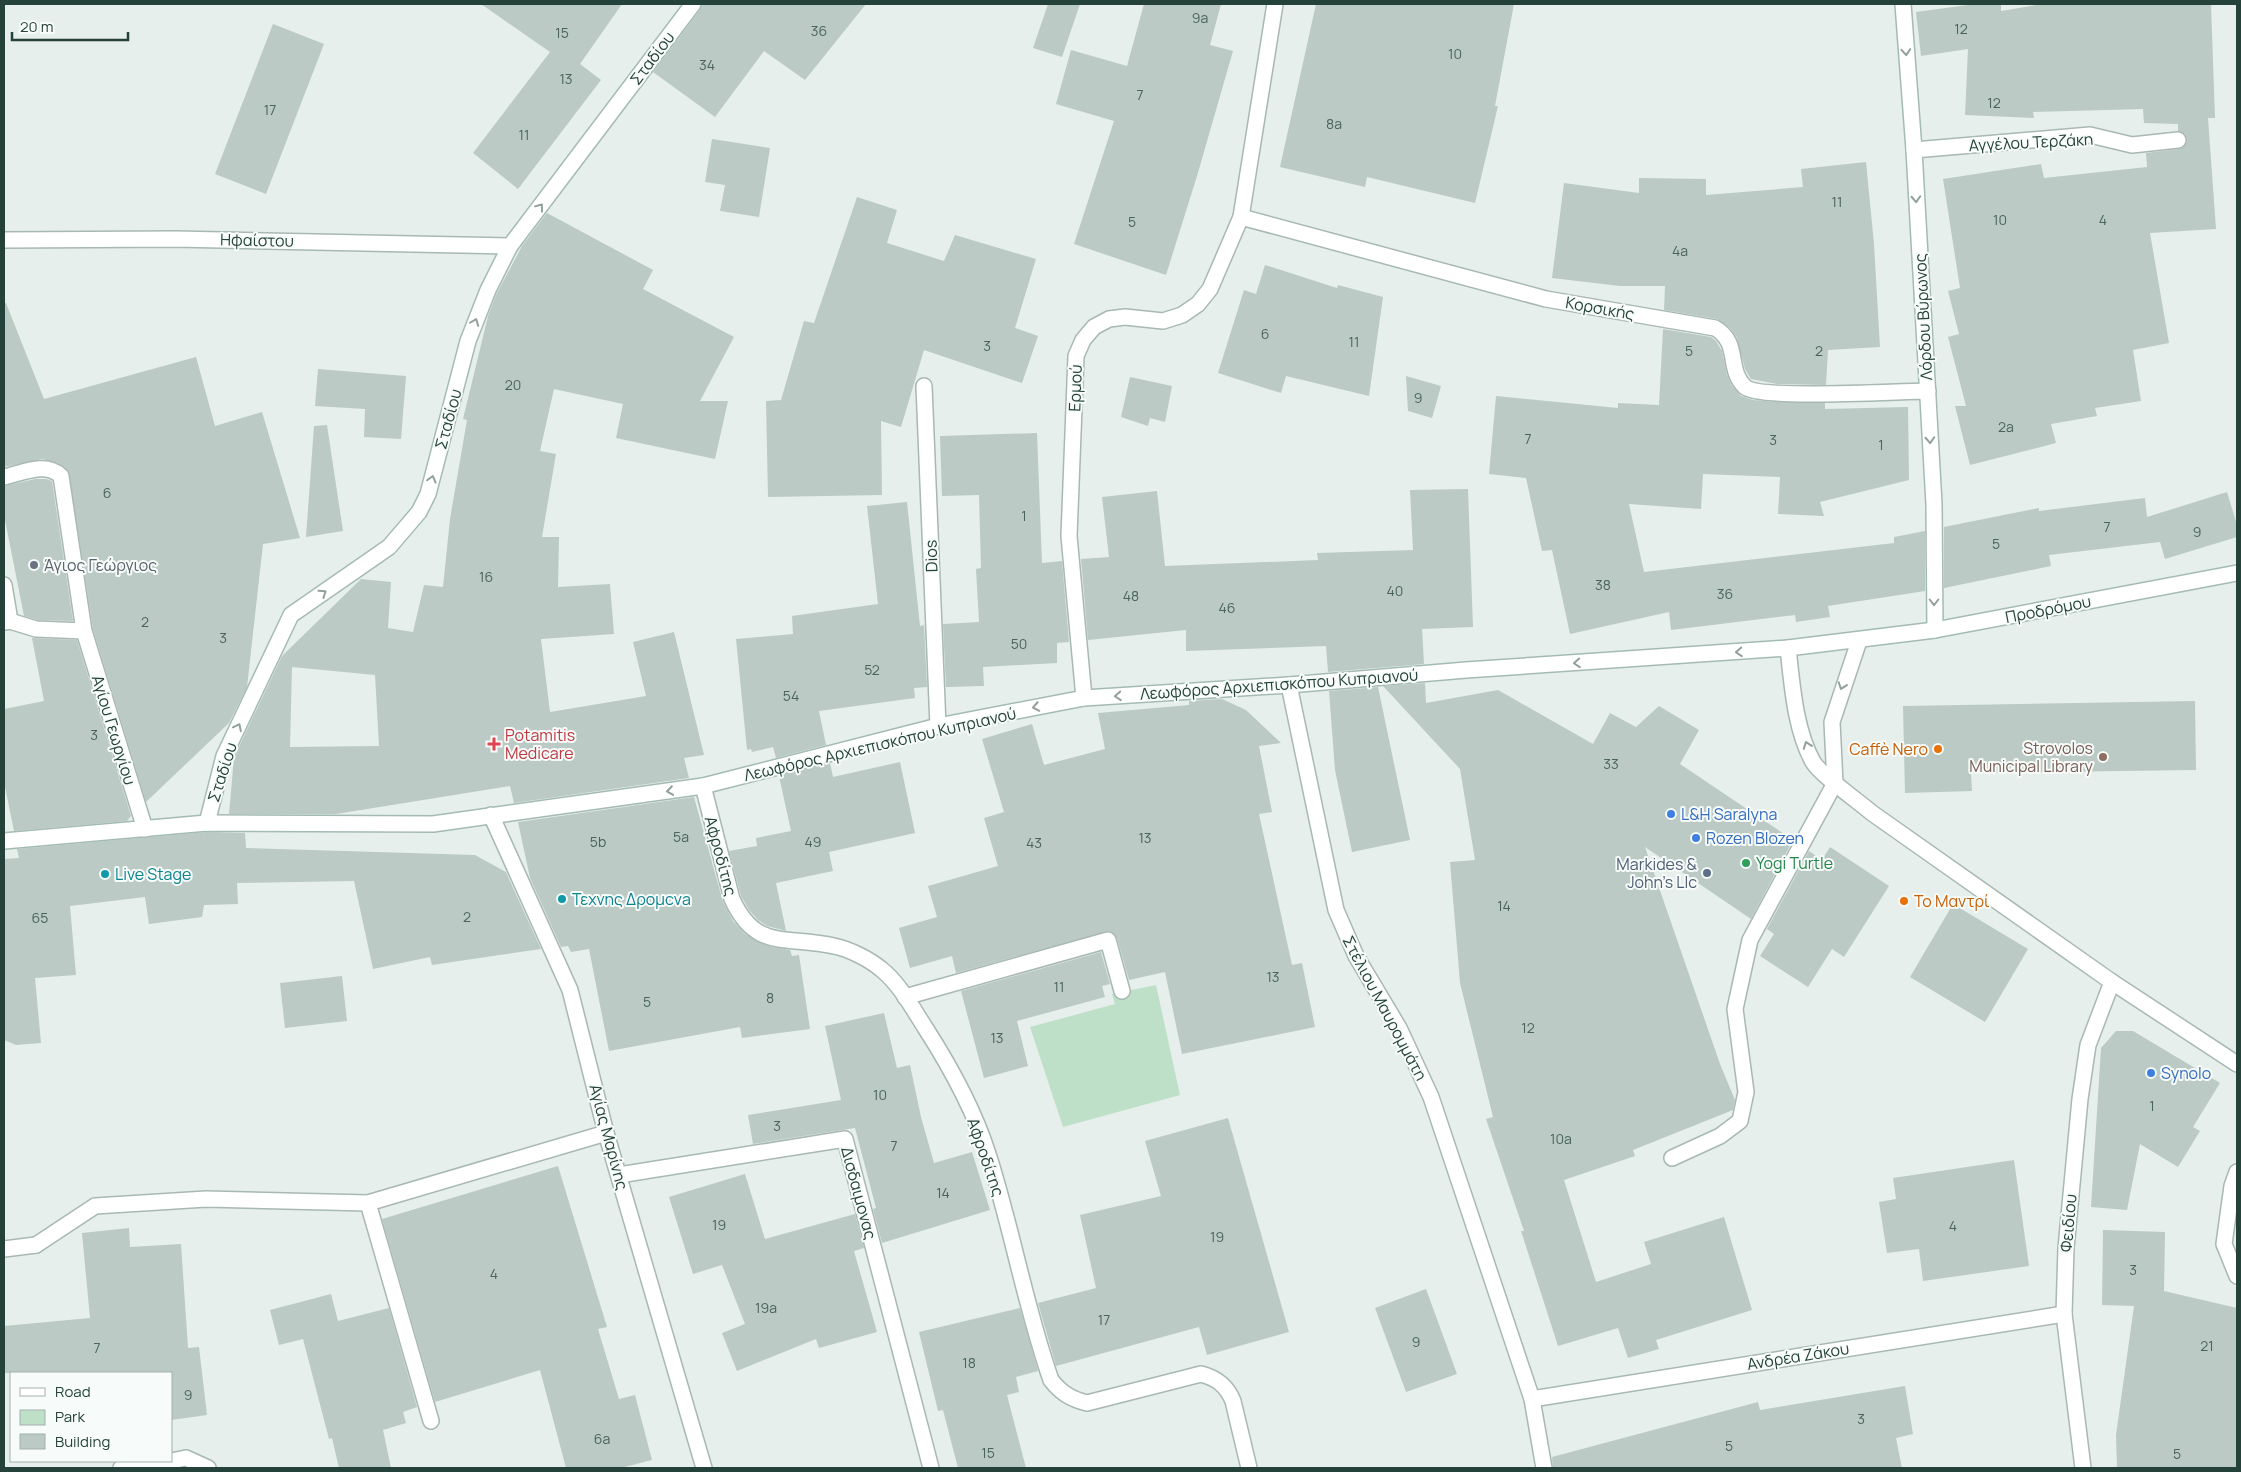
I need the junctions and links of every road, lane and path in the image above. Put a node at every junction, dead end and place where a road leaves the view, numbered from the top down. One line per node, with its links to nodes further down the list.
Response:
1 (693, 4): 8 (street, Σταδίου, one-way to 1)
2 (1275, 4): 6 (street, Ερμού)
3 (1902, 4): 5 (street, Λόρδου Βύρωνος, one-way to 5)
4 (2178, 140): 5 (street, Αγγέλου Τερζάκη)
5 (1914, 150): 10 (street, Λόρδου Βύρωνος, one-way to 10)
6 (1241, 217): 10 (street, Κορσικής); 20 (street, Ερμού)
7 (4, 240): 8 (street, Ηφαίστου)
8 (510, 246): 25 (street, Σταδίου, one-way to 8)
9 (924, 386): 21 (street, Dios)
10 (1928, 391): 15 (street, Λόρδου Βύρωνος, one-way to 15)
11 (4, 477): 16 (street, Αγίου Γεωργίου)
12 (2237, 574): 15 (street, Προδρόμου)
13 (4, 586): 14 (street)
14 (7, 622): 16 (street)
15 (1935, 630): 17 (street, Προδρόμου)
16 (84, 631): 26 (street, Αγίου Γεωργίου)
17 (1859, 641): 18 (street, Λεωφόρος Αρχιεπισκόπου Κυπριανού); 22 (street, one-way to 22)
18 (1788, 648): 19 (street, Λεωφόρος Αρχιεπισκόπου Κυπριανού, one-way to 19); 22 (street, one-way to 18)
19 (1289, 685): 20 (street, Λεωφόρος Αρχιεπισκόπου Κυπριανού, one-way to 20); 40 (street, Στέλιου Μαυρομμάτη)
20 (1084, 698): 21 (street, Λεωφόρος Αρχιεπισκόπου Κυπριανού, one-way to 21)
21 (938, 726): 23 (street, Λεωφόρος Αρχιεπισκόπου Κυπριανού)
22 (1835, 783): 28 (street); 33 (street)
23 (703, 786): 24 (street, Λεωφόρος Αρχιεπισκόπου Κυπριανού, one-way to 24); 30 (street, Αφροδίτης)
24 (491, 815): 25 (street, Λεωφόρος Αρχιεπισκόπου Κυπριανού); 32 (street, Αγίας Μαρίνης)
25 (207, 823): 26 (street, Λεωφόρος Αρχιεπισκόπου Κυπριανού)
26 (145, 829): 27 (street, Λεωφόρος Αρχιεπισκόπου Κυπριανού)
27 (4, 841)
28 (2112, 982): 31 (street); 39 (street, Φειδίου)
29 (1122, 991): 30 (street)
30 (905, 996): 48 (street, Αφροδίτης)
31 (2237, 1064)
32 (606, 1133): 35 (street, Αγίας Μαρίνης); 36 (street)
33 (1672, 1158)
34 (2237, 1172): 38 (street)
35 (619, 1175): 46 (street, Αγίας Μαρίνης); 47 (street, Δισδαιμονας)
36 (368, 1203): 37 (street); 41 (street)
37 (4, 1249)
38 (2237, 1276)
39 (2064, 1314): 40 (street, Ανδρέα Ζάκου); 50 (street, Φειδίου)
40 (1532, 1399): 49 (street, Στέλιου Μαυρομμάτη)
41 (431, 1421)
42 (172, 1461): 45 (street)
43 (163, 1462): 44 (street)
44 (121, 1468)
45 (208, 1468)
46 (704, 1468)
47 (932, 1468)
48 (1249, 1468)
49 (1544, 1468)
50 (2083, 1468)

